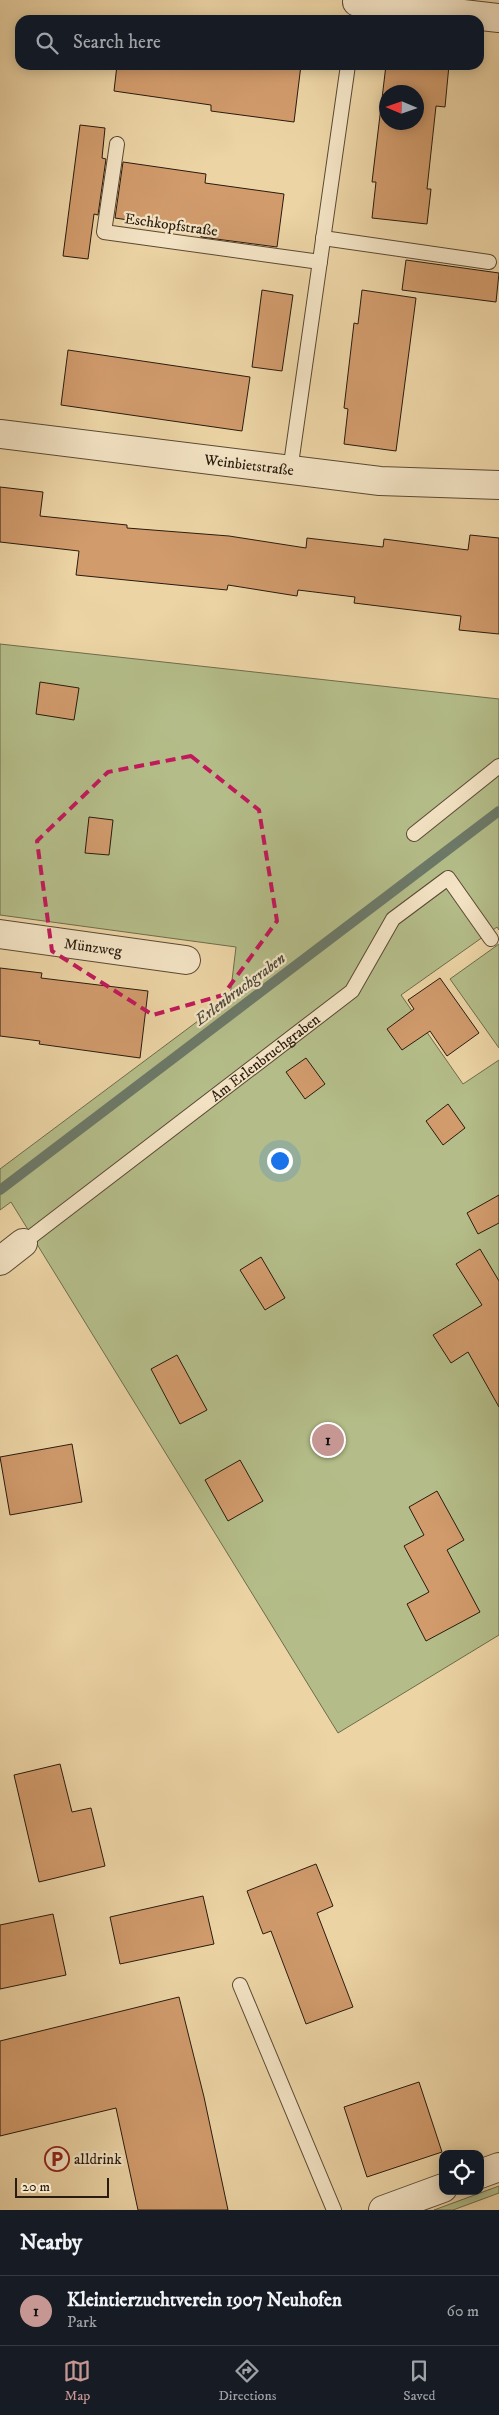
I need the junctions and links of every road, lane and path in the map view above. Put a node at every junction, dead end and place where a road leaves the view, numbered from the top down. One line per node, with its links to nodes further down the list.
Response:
1 (356, 7): 2 (street)
2 (460, 15)
3 (484, 17): 4 (street)
4 (499, 18)
5 (347, 70): 7 (lane)
6 (117, 144): 8 (lane, Eschkopfstraße)
7 (323, 238): 8 (lane); 9 (lane)
8 (320, 262): 11 (lane)
9 (489, 262)
10 (0, 434): 11 (street, Weinbietstraße)
11 (290, 471): 12 (street, Weinbietstraße)
12 (499, 485)
13 (499, 766): 14 (lane)
14 (414, 834)
15 (0, 934): 17 (street, Münzweg)
16 (491, 939): 18 (lane, Am Erlenbruchgraben)
17 (186, 960)
18 (23, 1242): 19 (street, Am Erlenbruchgraben)
19 (0, 1261)
20 (240, 1985): 24 (lane)
21 (499, 2167): 22 (street)
22 (484, 2173)
23 (439, 2189): 25 (street)
24 (334, 2210)
25 (383, 2210)

